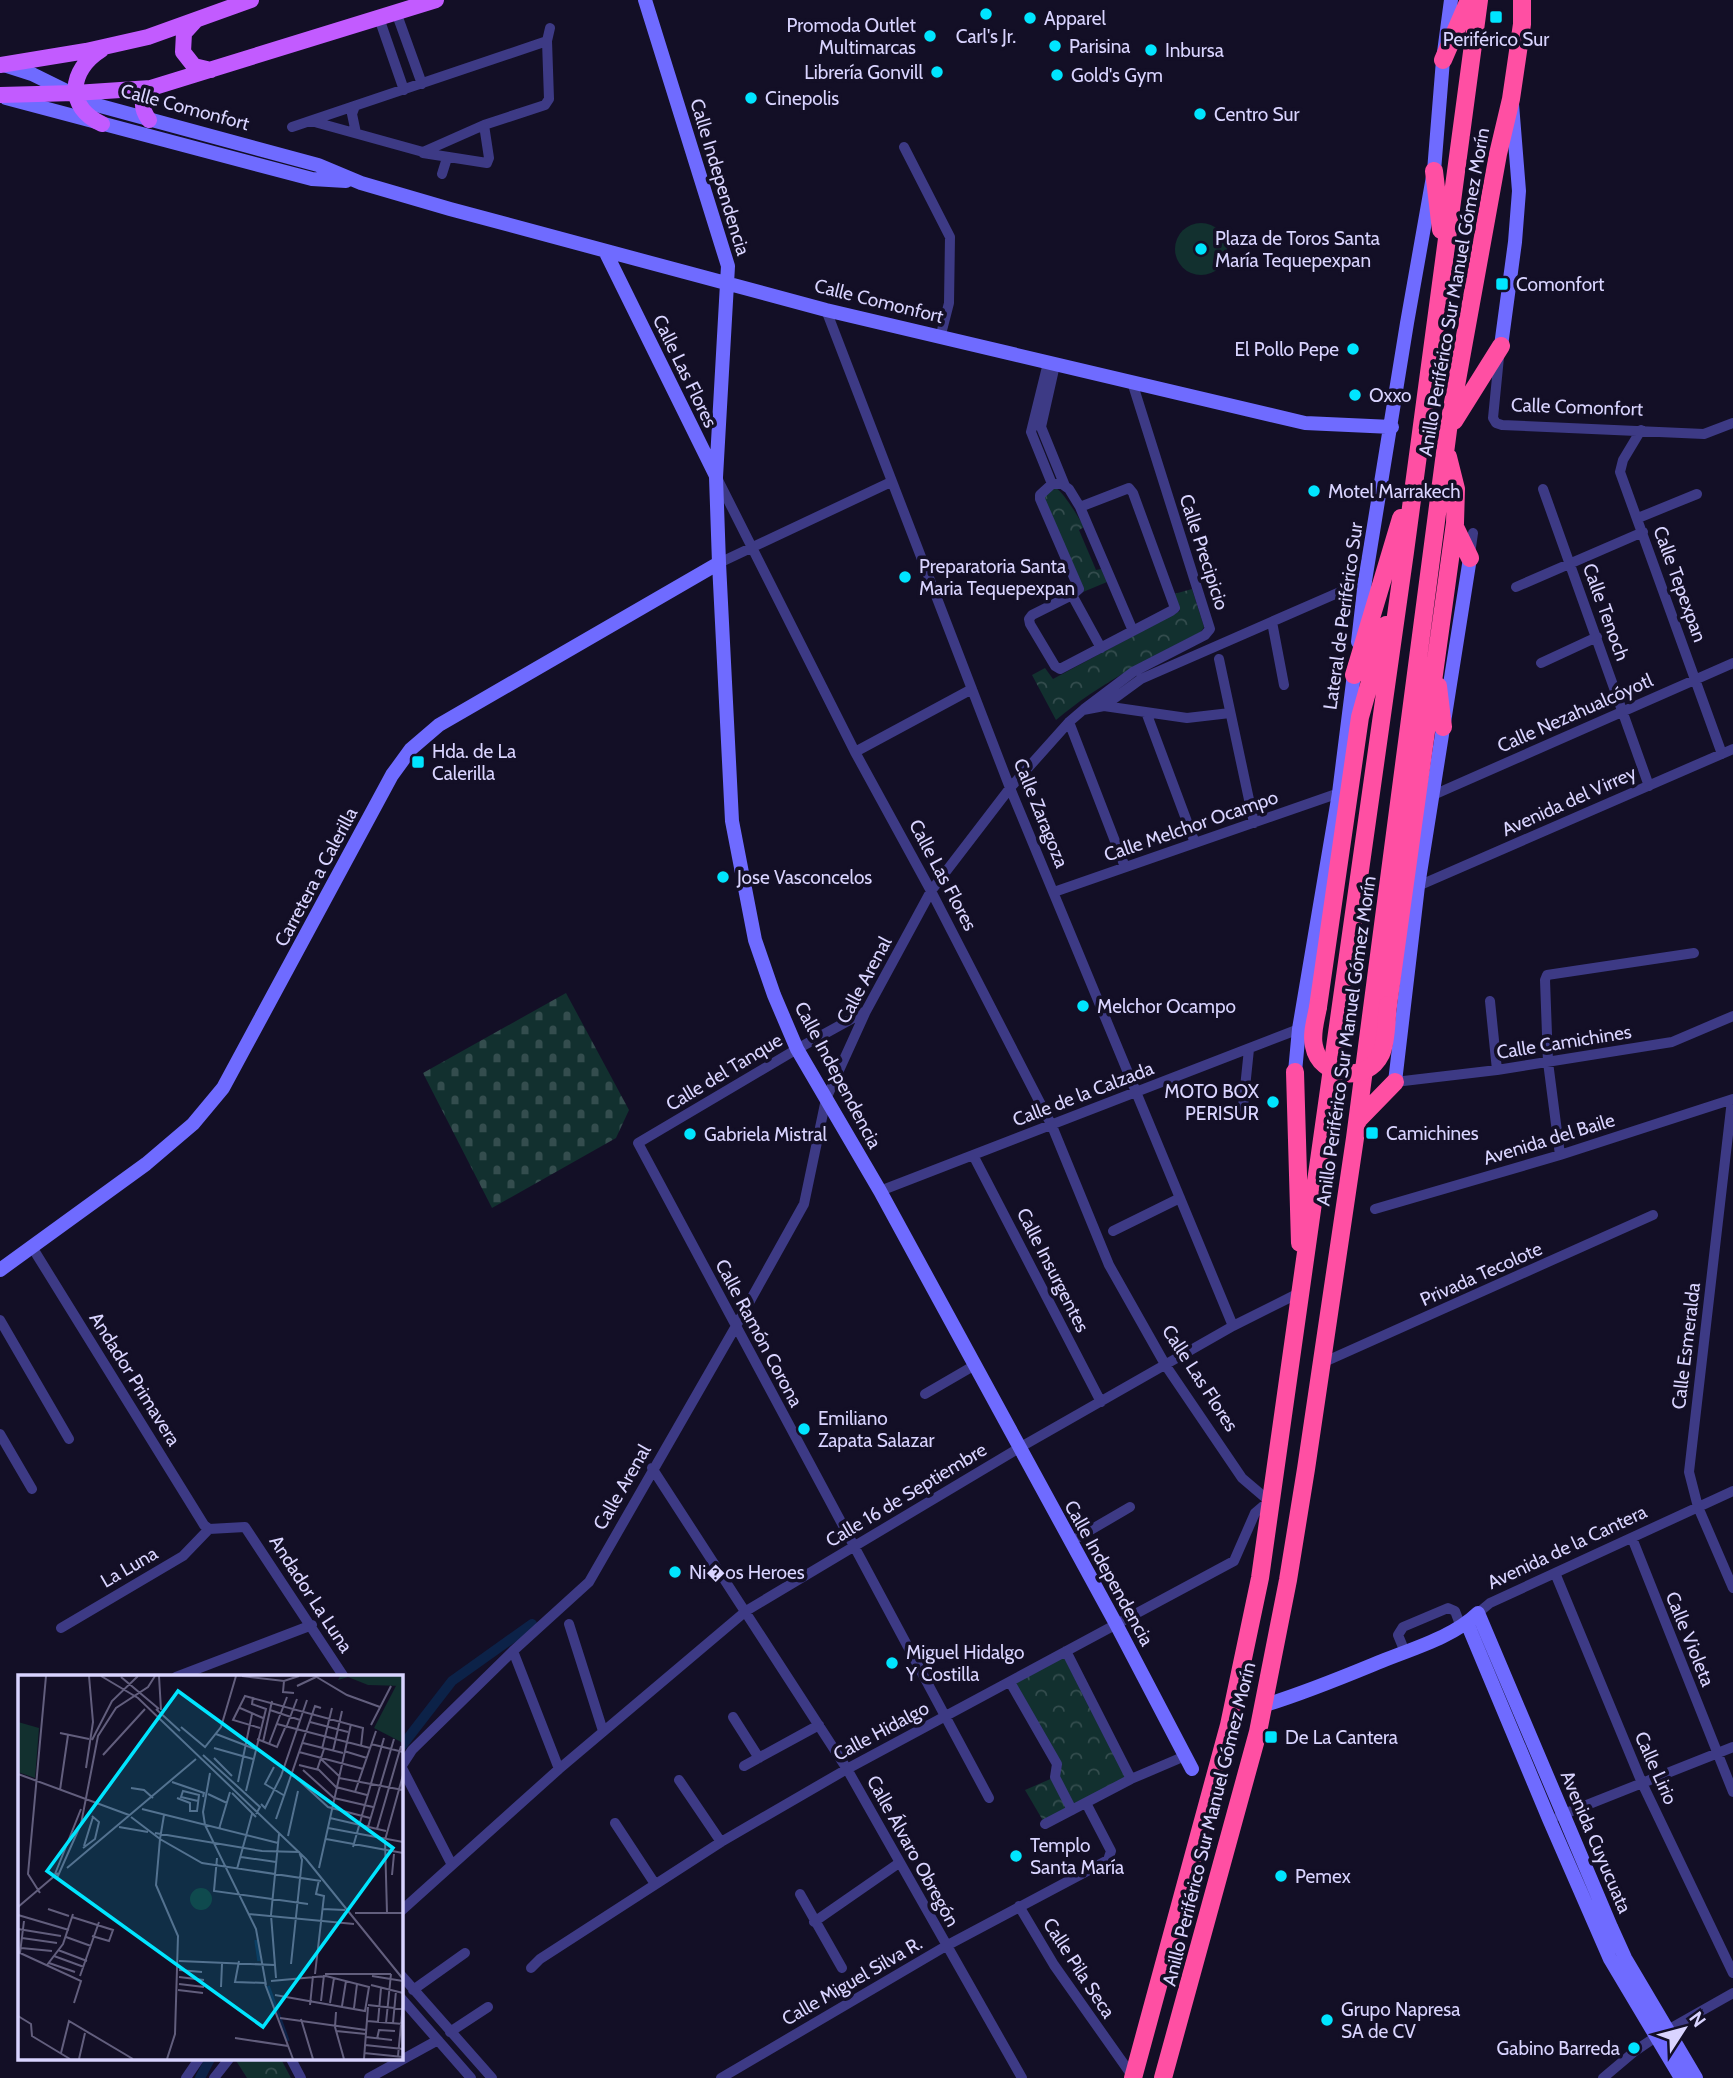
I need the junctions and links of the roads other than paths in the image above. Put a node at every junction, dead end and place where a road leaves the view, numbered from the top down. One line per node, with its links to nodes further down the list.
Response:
1 (251, 0): 11 (main road)
2 (436, 0): 9 (main road)
3 (645, 0): 40 (street, Calle Independencia)
4 (1451, 0): 16 (street, Lateral de Periférico Sur)
5 (1469, 0): 16 (highway)
6 (1479, 0): 39 (highway, Anillo Periférico Sur Manuel Gómez Morín)
7 (1522, 0): 12 (highway, Anillo Periférico Sur Manuel Gómez Morín)
8 (1527, 0): 12 (street)
9 (402, 8): 10 (main road); 19 (street)
10 (379, 18): 18 (main road); 21 (street)
11 (197, 19): 15 (main road); 18 (main road)
12 (1522, 24): 24 (highway, Anillo Periférico Sur Manuel Gómez Morín)
13 (550, 28): 14 (street)
14 (547, 41): 19 (street); 29 (street)
15 (110, 47): 17 (main road); 22 (main road)
16 (1443, 60): 35 (street, Lateral de Periférico Sur)
17 (2, 65): 22 (street, Calle Comonfort)
18 (212, 70): 20 (main road)
19 (422, 84): 21 (street)
20 (151, 88): 22 (main road); 26 (main road)
21 (404, 90): 25 (street)
22 (75, 93): 23 (main road); 26 (street, Calle Comonfort); 28 (main road)
23 (0, 95): 28 (street, Calle Comonfort)
24 (1511, 99): 43 (street); 48 (highway, Anillo Periférico Sur Manuel Gómez Morín)
25 (355, 106): 27 (street); 31 (street)
26 (149, 120): 37 (street, Calle Comonfort)
27 (311, 121): 30 (street); 31 (street)
28 (102, 124): 37 (street, Calle Comonfort)
29 (484, 125): 33 (street); 34 (street)
30 (292, 127)
31 (356, 133): 33 (street)
32 (904, 147): 42 (street)
33 (423, 152): 34 (street)
34 (447, 158): 36 (street)
35 (1434, 171): 39 (highway); 47 (street, Lateral de Periférico Sur)
36 (442, 174)
37 (361, 183): 38 (street, Calle Comonfort)
38 (605, 251): 40 (street, Calle Comonfort); 52 (street, Calle Las Flores)
39 (1444, 258): 51 (highway, Anillo Periférico Sur Manuel Gómez Morín)
40 (727, 282): 41 (street, Calle Comonfort); 52 (street, Calle Independencia)
41 (826, 310): 42 (street, Calle Comonfort); 53 (street, Calle Zaragoza)
42 (940, 338): 44 (street, Calle Comonfort)
43 (1501, 346): 48 (highway); 49 (street, Calle Comonfort)
44 (1052, 364): 45 (street, Calle Comonfort); 54 (street); 55 (street)
45 (1132, 382): 47 (street, Calle Comonfort); 84 (street, Calle Precipicio)
46 (1733, 423): 49 (street, Calle Comonfort)
47 (1392, 427): 68 (street, Lateral de Periférico Sur)
48 (1448, 430): 50 (highway, Anillo Periférico Sur Manuel Gómez Morín)
49 (1641, 430): 59 (street, Calle Tepexpan)
50 (1446, 450): 60 (highway); 118 (highway, Anillo Periférico Sur Manuel Gómez Morín)
51 (1417, 464): 64 (highway, Anillo Periférico Sur Manuel Gómez Morín); 79 (highway)
52 (716, 477): 63 (street, Calle Las Flores); 66 (street, Calle Independencia)
53 (891, 482): 63 (street); 82 (street, Calle Zaragoza)
54 (1052, 484): 55 (street); 70 (street)
55 (1065, 486): 58 (street)
56 (1543, 489): 67 (street, Calle Tenoch)
57 (1697, 494): 59 (street)
58 (1080, 507): 72 (street); 72 (street)
59 (1638, 518): 61 (street, Calle Tepexpan)
60 (1454, 526): 65 (highway); 76 (highway)
61 (1643, 532): 67 (street); 80 (street, Calle Tepexpan)
62 (1473, 533): 65 (street)
63 (753, 546): 66 (street); 91 (street, Calle Las Flores)
64 (1405, 552): 76 (highway, bridge); 131 (highway, Anillo Periférico Sur Manuel Gómez Morín)
65 (1470, 558): 89 (street)
66 (719, 563): 108 (street, Calle Independencia); 129 (street, Carretera a Calerilla)
67 (1571, 564): 69 (street); 73 (street, Calle Tenoch)
68 (1365, 581): 71 (street, Calle Arenal); 79 (street, Lateral de Periférico Sur)
69 (1516, 587)
70 (1072, 595): 74 (street); 74 (street)
71 (1272, 622): 81 (street); 83 (street, Calle Arenal)
72 (1133, 631): 74 (street)
73 (1597, 637): 77 (street); 85 (street, Calle Tenoch)
74 (1101, 648)
75 (1219, 659): 87 (street)
76 (1436, 659): 89 (highway)
77 (1541, 663)
78 (1733, 663): 80 (street, Calle Nezahualcóyotl)
79 (1354, 675): 95 (street, Lateral de Periférico Sur)
80 (1695, 679): 85 (street, Calle Nezahualcóyotl); 92 (street, Calle Tepexpan)
81 (1284, 685)
82 (972, 689): 91 (street); 94 (street, Calle Zaragoza)
83 (1104, 706): 84 (street, Calle Arenal); 86 (street)
84 (1083, 710): 88 (street, Calle Arenal)
85 (1623, 710): 93 (street, Calle Tenoch); 96 (street, Calle Nezahualcóyotl)
86 (1146, 712): 87 (street); 98 (street)
87 (1230, 713): 97 (street)
88 (1069, 722): 94 (street, Calle Arenal); 99 (street)
89 (1443, 727): 96 (street)
90 (1733, 749): 92 (street, Avenida del Virrey)
91 (855, 752): 101 (street, Calle Las Flores)
92 (1722, 754): 93 (street, Avenida del Virrey)
93 (1649, 786): 100 (street, Avenida del Virrey)
94 (1010, 788): 101 (street, Calle Arenal); 102 (street, Calle Zaragoza)
95 (1339, 793): 97 (street, Calle Melchor Ocampo); 107 (street, Lateral de Periférico Sur)
96 (1431, 796): 100 (street)
97 (1254, 823): 98 (street, Calle Melchor Ocampo)
98 (1195, 843): 99 (street, Calle Melchor Ocampo)
99 (1125, 867): 102 (street, Calle Melchor Ocampo)
100 (1418, 886): 113 (street)
101 (931, 891): 105 (street, Calle Arenal); 119 (street, Calle Las Flores)
102 (1054, 892): 114 (street, Calle Zaragoza)
103 (1694, 953): 110 (street)
104 (1490, 1002): 111 (street)
105 (866, 1011): 108 (street, Calle del Tanque); 115 (street, Calle Arenal)
106 (1733, 1016): 110 (street, Calle Camichines)
107 (1299, 1029): 109 (street, Calle de la Calzada); 112 (street, Lateral de Periférico Sur)
108 (797, 1049): 115 (street, Calle Independencia); 120 (street, Calle del Tanque)
109 (1249, 1049): 114 (street, Calle de la Calzada); 117 (street)
110 (1548, 1062): 111 (street, Calle Camichines); 121 (street)
111 (1497, 1070): 113 (street, Calle Camichines)
112 (1295, 1073): 131 (highway)
113 (1395, 1082): 118 (highway)
114 (1137, 1092): 119 (street, Calle de la Calzada); 125 (street, Calle Zaragoza)
115 (826, 1099): 124 (street, Calle Independencia); 133 (street, Calle Arenal)
116 (1732, 1100): 121 (street, Avenida del Baile); 123 (street, Calle Esmeralda)
117 (1243, 1107)
118 (1358, 1120): 135 (highway, Anillo Periférico Sur Manuel Gómez Morín)
119 (1052, 1126): 122 (street, Calle de la Calzada); 137 (street, Calle Las Flores)
120 (638, 1143): 133 (street, Calle Ramón Corona)
121 (1560, 1155): 126 (street, Avenida del Baile)
122 (973, 1156): 124 (street, Calle de la Calzada); 139 (street, Calle Insurgentes)
123 (1728, 1172): 148 (street, Calle Esmeralda)
124 (880, 1191): 136 (street, Calle Independencia)
125 (1180, 1198): 128 (street); 134 (street, Calle Zaragoza)
126 (1375, 1209)
127 (1653, 1215): 135 (street, Privada Tecolote)
128 (1114, 1231)
129 (32, 1247): 130 (street, Carretera a Calerilla); 149 (street, Andador Primavera)
130 (0, 1270)
131 (1302, 1292): 134 (street, Calle 16 de Septiembre); 146 (highway, Anillo Periférico Sur Manuel Gómez Morín)
132 (0, 1320): 141 (street)
133 (736, 1326): 143 (street, Calle Arenal); 152 (street, Calle Ramón Corona)
134 (1233, 1326): 137 (street, Calle 16 de Septiembre)
135 (1322, 1363): 167 (highway, Anillo Periférico Sur Manuel Gómez Morín)
136 (975, 1365): 138 (street); 142 (street, Calle Independencia)
137 (1166, 1366): 139 (street, Calle 16 de Septiembre); 146 (street, Calle Las Flores)
138 (925, 1394)
139 (1101, 1402): 142 (street, Calle 16 de Septiembre)
140 (0, 1434): 144 (street)
141 (69, 1439)
142 (1019, 1448): 151 (street, Calle Independencia); 152 (street, Calle 16 de Septiembre)
143 (652, 1468): 155 (street, Calle Álvaro Obregón); 161 (street, Calle Arenal)
144 (32, 1489)
145 (1733, 1491): 148 (street, Avenida de la Cantera)
146 (1269, 1501): 159 (street, Calle Hidalgo); 227 (highway, Anillo Periférico Sur Manuel Gómez Morín)
147 (1130, 1507): 151 (street)
148 (1698, 1507): 150 (street, Avenida de la Cantera); 154 (street, Calle Esmeralda)
149 (209, 1530): 158 (street, Andador La Luna); 160 (street, La Luna)
150 (1632, 1538): 153 (street, Avenida de la Cantera); 174 (street, Calle Violeta)
151 (1070, 1542): 159 (street, Calle Independencia)
152 (854, 1546): 155 (street, Calle 16 de Septiembre); 169 (street, Calle Ramón Corona)
153 (1555, 1573): 156 (street, Avenida de la Cantera); 185 (street, Calle Lirio)
154 (1733, 1588)
155 (746, 1611): 170 (street, Calle Álvaro Obregón); 171 (street, Calle 16 de Septiembre)
156 (1469, 1621): 163 (street, Avenida de la Cantera); 163 (street); 190 (street, Avenida Cuyucuata)
157 (569, 1624): 171 (street)
158 (312, 1625): 164 (street); 165 (street, Andador La Luna)
159 (1116, 1625): 162 (street, Calle Hidalgo); 177 (street, Calle Independencia)
160 (61, 1628)
161 (513, 1651): 173 (street, Calle Arenal); 181 (street)
162 (1066, 1651): 166 (street, Calle Hidalgo); 183 (street)
163 (1405, 1652): 167 (street, Avenida de la Cantera)
164 (181, 1675)
165 (343, 1675)
166 (1010, 1682): 169 (street, Calle Hidalgo); 189 (street)
167 (1265, 1704): 228 (highway, Anillo Periférico Sur Manuel Gómez Morín)
168 (733, 1717): 176 (street)
169 (945, 1717): 182 (street, Calle Hidalgo); 187 (street, Calle Ramón Corona)
170 (819, 1725): 176 (street); 182 (street, Calle Álvaro Obregón)
171 (603, 1731): 181 (street, Calle 16 de Septiembre)
172 (1733, 1747): 174 (street)
173 (412, 1750): 175 (street, Calle Arenal); 178 (street, Calle Arenal)
174 (1717, 1752): 185 (street); 186 (street, Calle Violeta)
175 (402, 1754)
176 (759, 1758): 179 (street)
177 (1189, 1762): 183 (street)
178 (402, 1765)
179 (744, 1766)
180 (402, 1769): 195 (street)
181 (559, 1769): 195 (street, Calle 16 de Septiembre)
182 (847, 1769): 193 (street, Calle Hidalgo); 194 (street, Calle Álvaro Obregón)
183 (1131, 1779): 188 (street)
184 (679, 1780): 193 (street)
185 (1642, 1783): 190 (street); 205 (street, Calle Lirio)
186 (1733, 1792)
187 (989, 1798)
188 (1086, 1803): 189 (street); 198 (street, Calle Miguel Silva R.)
189 (1072, 1810): 192 (street)
190 (1556, 1817): 212 (street, Avenida Cuyucuata)
191 (615, 1823): 196 (street)
192 (1045, 1824)
193 (721, 1842): 196 (street, Calle Hidalgo)
194 (899, 1863): 200 (street); 201 (street, Calle Álvaro Obregón)
195 (452, 1865): 199 (street, Calle 16 de Septiembre)
196 (655, 1884): 203 (street, Calle Hidalgo)
197 (800, 1895): 200 (street)
198 (1019, 1906): 201 (street, Calle Miguel Silva R.); 227 (street, Calle Pila Seca)
199 (402, 1910)
200 (814, 1922): 204 (street)
201 (946, 1946): 225 (street, Calle Miguel Silva R.); 226 (street, Calle Álvaro Obregón)
202 (465, 1954): 207 (street)
203 (531, 1968)
204 (842, 1968)
205 (1733, 1973)
206 (402, 1976): 207 (street)
207 (413, 1990): 211 (street)
208 (1733, 1993): 212 (street)
209 (402, 1999): 213 (street)
210 (488, 2007): 211 (street)
211 (450, 2032): 224 (street)
212 (1662, 2034): 229 (street); 230 (street, Avenida Cuyucuata); 231 (street, Avenida Cuyucuata)
213 (438, 2040): 217 (street); 223 (street)
214 (198, 2060): 219 (street)
215 (228, 2060): 220 (street)
216 (292, 2060): 221 (street)
217 (402, 2060)
218 (402, 2060): 222 (street)
219 (186, 2078)
220 (215, 2078)
221 (301, 2078)
222 (369, 2078)
223 (471, 2078)
224 (492, 2078)
225 (721, 2078)
226 (1022, 2078)
227 (1133, 2078)
228 (1163, 2078)
229 (1603, 2078)
230 (1681, 2078)
231 (1696, 2078)

